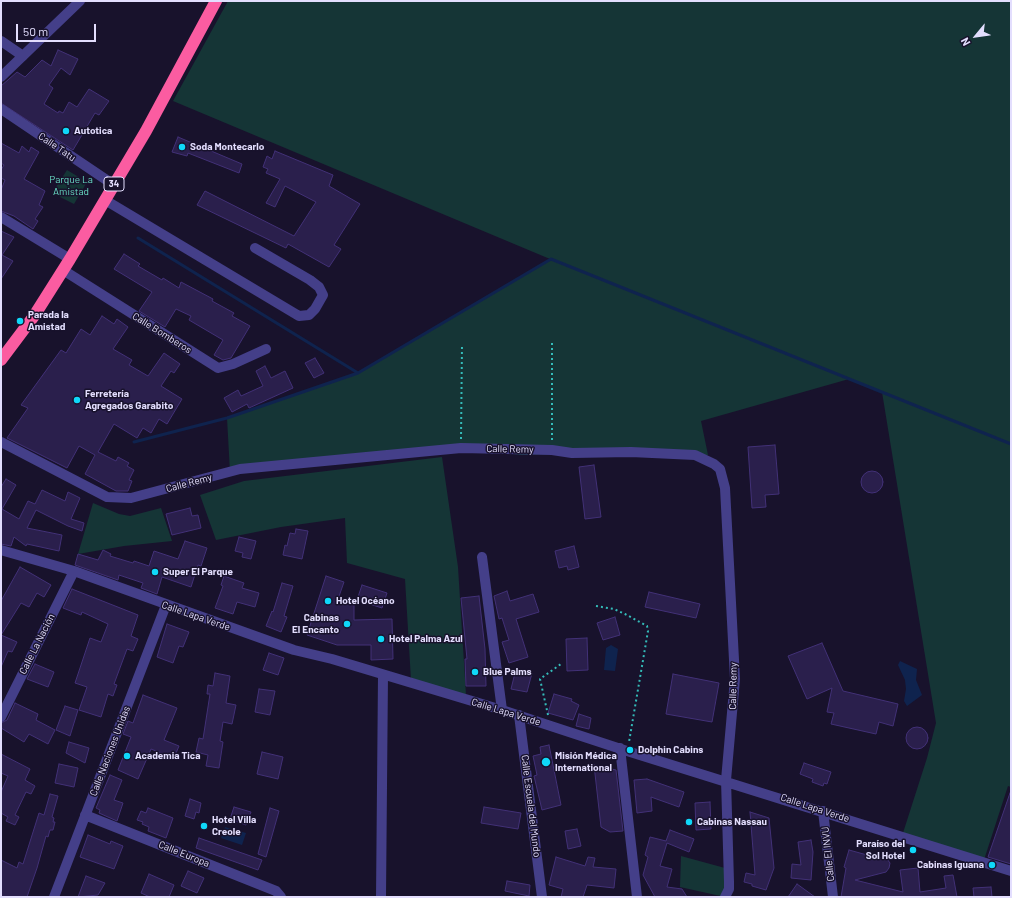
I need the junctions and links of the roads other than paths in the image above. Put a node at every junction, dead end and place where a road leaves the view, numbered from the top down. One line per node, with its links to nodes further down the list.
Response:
1 (80, 1): 4 (street)
2 (216, 1): 7 (highway, 34)
3 (1, 41): 4 (street)
4 (23, 56): 5 (street)
5 (1, 77)
6 (1, 109): 7 (street, Calle Tatu)
7 (114, 185): 8 (highway, 34)
8 (105, 200): 10 (street); 11 (highway, 34)
9 (1, 217): 11 (street)
10 (255, 248)
11 (70, 259): 12 (highway, 34)
12 (63, 270): 13 (street, Calle Bomberos); 14 (highway, 34)
13 (266, 349)
14 (1, 360)
15 (1, 442): 25 (street, Calle Remy)
16 (1, 550): 18 (street, Calle Lapa Verde)
17 (482, 557): 21 (street)
18 (74, 572): 19 (street, Calle Lapa Verde); 23 (street, Calle La Nación)
19 (166, 605): 20 (street, Calle Lapa Verde); 27 (street, Calle Naciones Unidas)
20 (383, 675): 21 (street, Calle Lapa Verde); 31 (street)
21 (502, 710): 22 (street, Calle Lapa Verde)
22 (520, 715): 24 (street, Calle Lapa Verde); 32 (street, Calle Escuela del Mundo)
23 (1, 718)
24 (624, 750): 25 (street, Calle Lapa Verde); 33 (street)
25 (726, 780): 26 (street, Calle Lapa Verde); 34 (street)
26 (824, 811): 28 (street, Calle Lapa Verde); 35 (street, Calle El INVU)
27 (86, 814): 29 (street, Calle Naciones Unidas); 30 (street, Calle Europa)
28 (1011, 871)
29 (54, 897)
30 (281, 897)
31 (381, 897)
32 (542, 897)
33 (637, 897)
34 (725, 897)
35 (833, 897)

